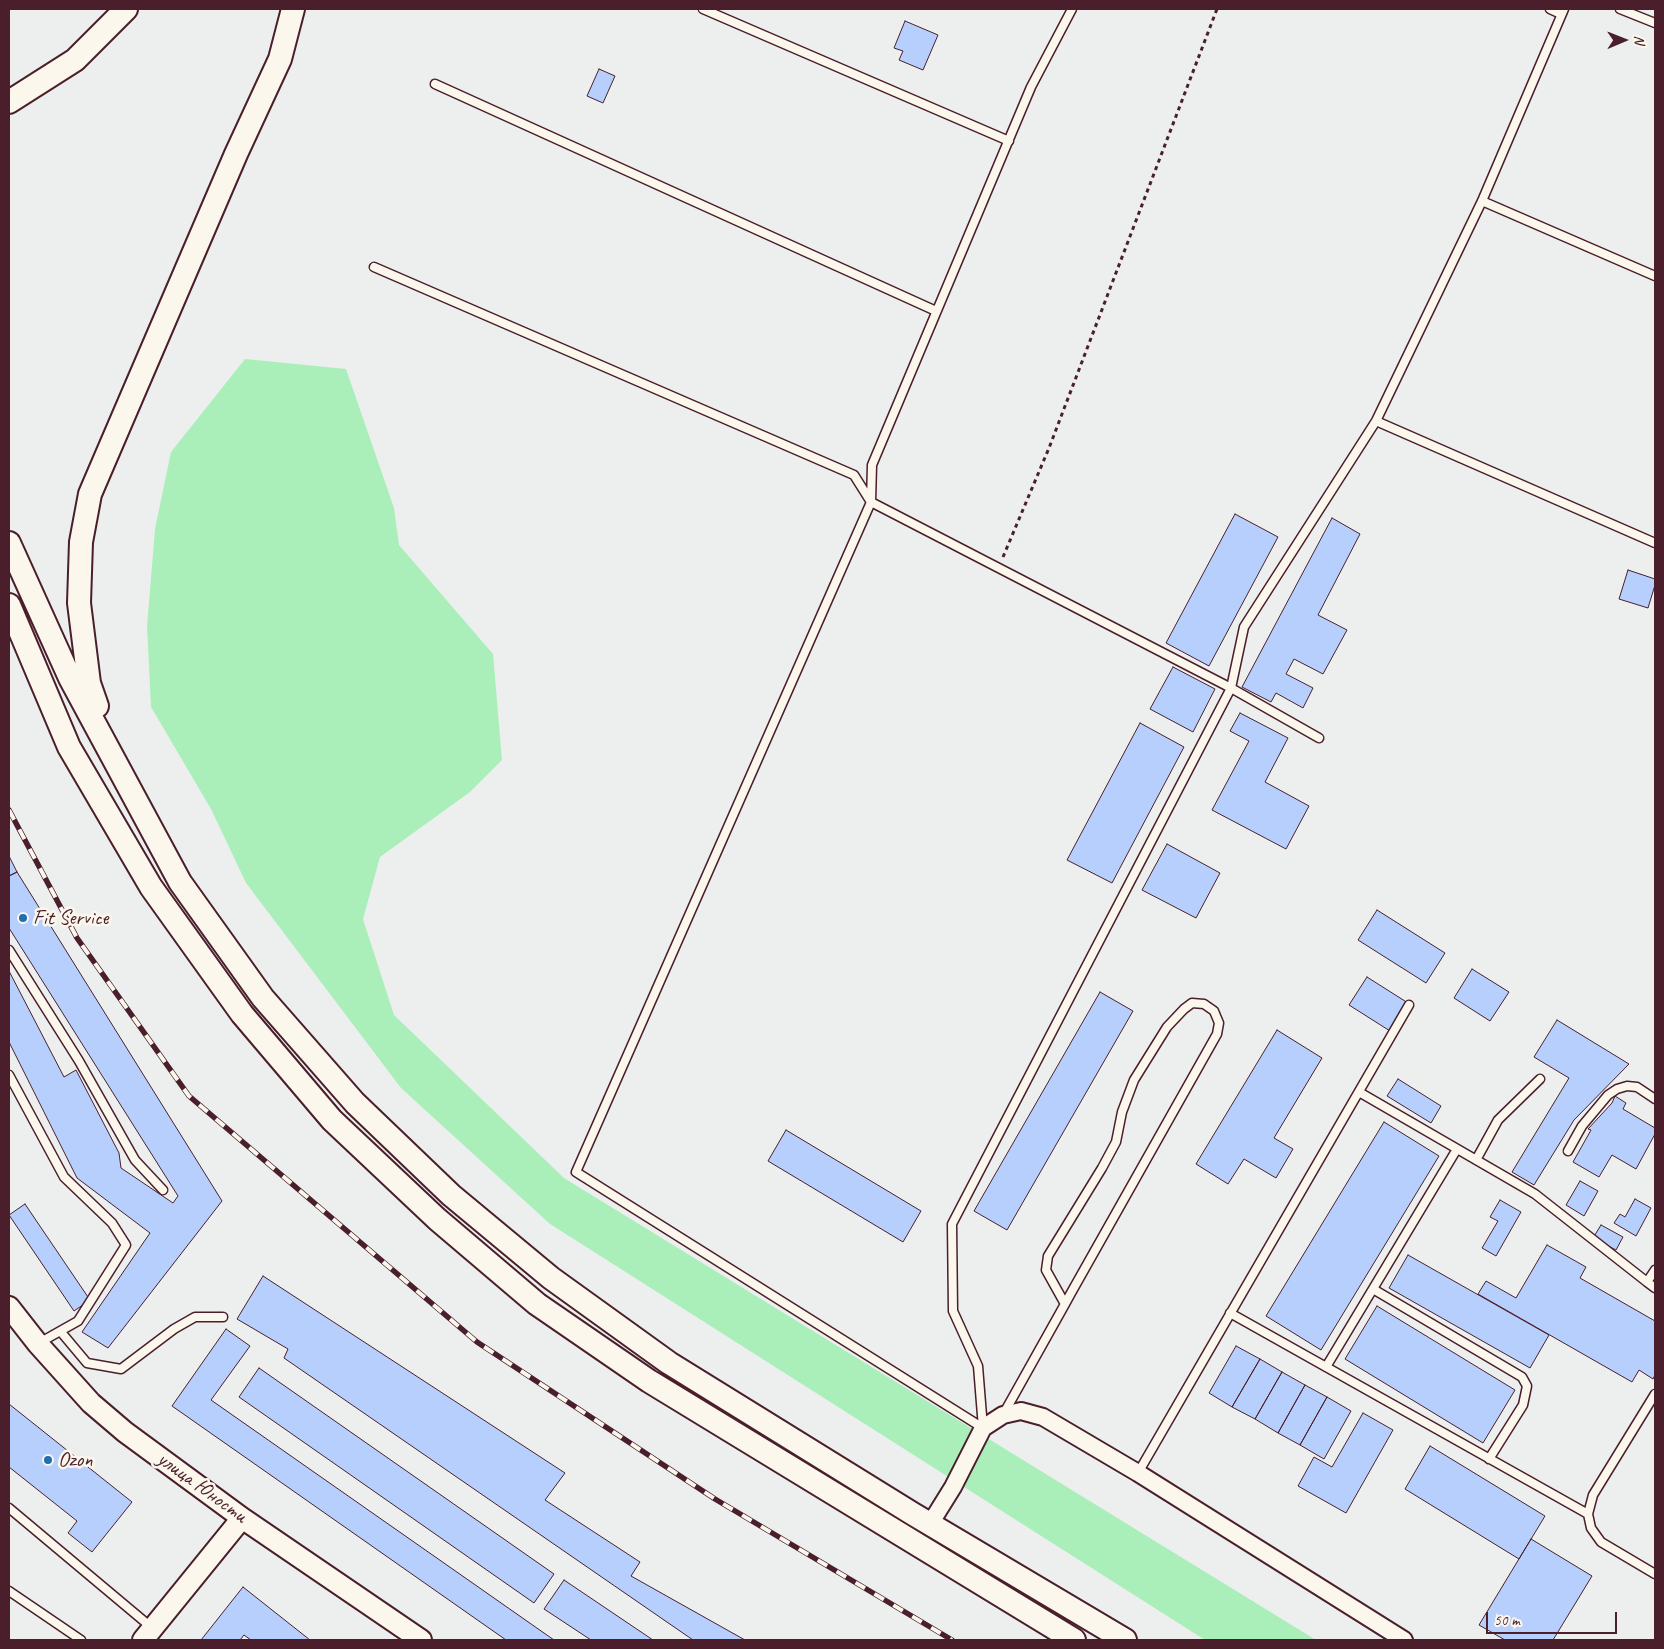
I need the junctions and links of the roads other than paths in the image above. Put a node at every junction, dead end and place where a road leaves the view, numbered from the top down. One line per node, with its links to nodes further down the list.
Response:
1 (126, 9): 10 (main road)
2 (293, 9): 23 (main road)
3 (702, 9): 11 (lane)
4 (1072, 9): 11 (lane)
5 (1550, 9): 7 (lane)
6 (1620, 9): 8 (lane)
7 (1563, 11): 12 (lane)
8 (1655, 23)
9 (435, 84): 15 (lane)
10 (9, 102)
11 (1009, 141): 15 (lane)
12 (1482, 201): 14 (lane); 16 (lane)
13 (374, 266): 17 (lane)
14 (1655, 276)
15 (936, 311): 17 (lane)
16 (1376, 421): 19 (lane); 21 (lane)
17 (871, 502): 21 (lane); 47 (lane)
18 (9, 543): 23 (main road)
19 (1655, 543)
20 (9, 605): 59 (main road)
21 (1231, 688): 22 (lane); 47 (lane)
22 (1319, 738)
23 (123, 778): 53 (main road)
24 (9, 950): 33 (lane)
25 (1409, 1005): 28 (lane)
26 (9, 1076): 42 (lane)
27 (1540, 1078): 32 (lane)
28 (1359, 1092): 30 (lane); 40 (lane)
29 (1655, 1099): 31 (lane)
30 (1457, 1149): 32 (lane); 37 (lane)
31 (1568, 1151)
32 (1476, 1160): 35 (lane)
33 (164, 1190)
34 (1655, 1270): 35 (lane)
35 (1647, 1282): 36 (lane)
36 (1655, 1288)
37 (1373, 1289): 44 (lane); 48 (lane)
38 (1065, 1304): 38 (lane); 46 (lane)
39 (9, 1307): 43 (street, улица Юности)
40 (1230, 1313): 44 (lane); 49 (lane)
41 (223, 1318): 42 (lane)
42 (61, 1332): 43 (lane)
43 (38, 1344): 52 (street, улица Юности)
44 (1326, 1367): 48 (lane)
45 (1655, 1394): 51 (lane)
46 (1003, 1415): 47 (street); 49 (street)
47 (983, 1428): 53 (street)
48 (1490, 1459): 51 (lane)
49 (1138, 1473): 61 (street)
50 (9, 1508): 56 (lane)
51 (1588, 1514): 54 (lane)
52 (242, 1518): 56 (street); 58 (street, улица Юности)
53 (930, 1524): 60 (main road)
54 (1655, 1574)
55 (9, 1591): 57 (lane)
56 (148, 1634)
57 (81, 1640)
58 (421, 1640)
59 (1074, 1640)
60 (1125, 1640)
61 (1404, 1640)

